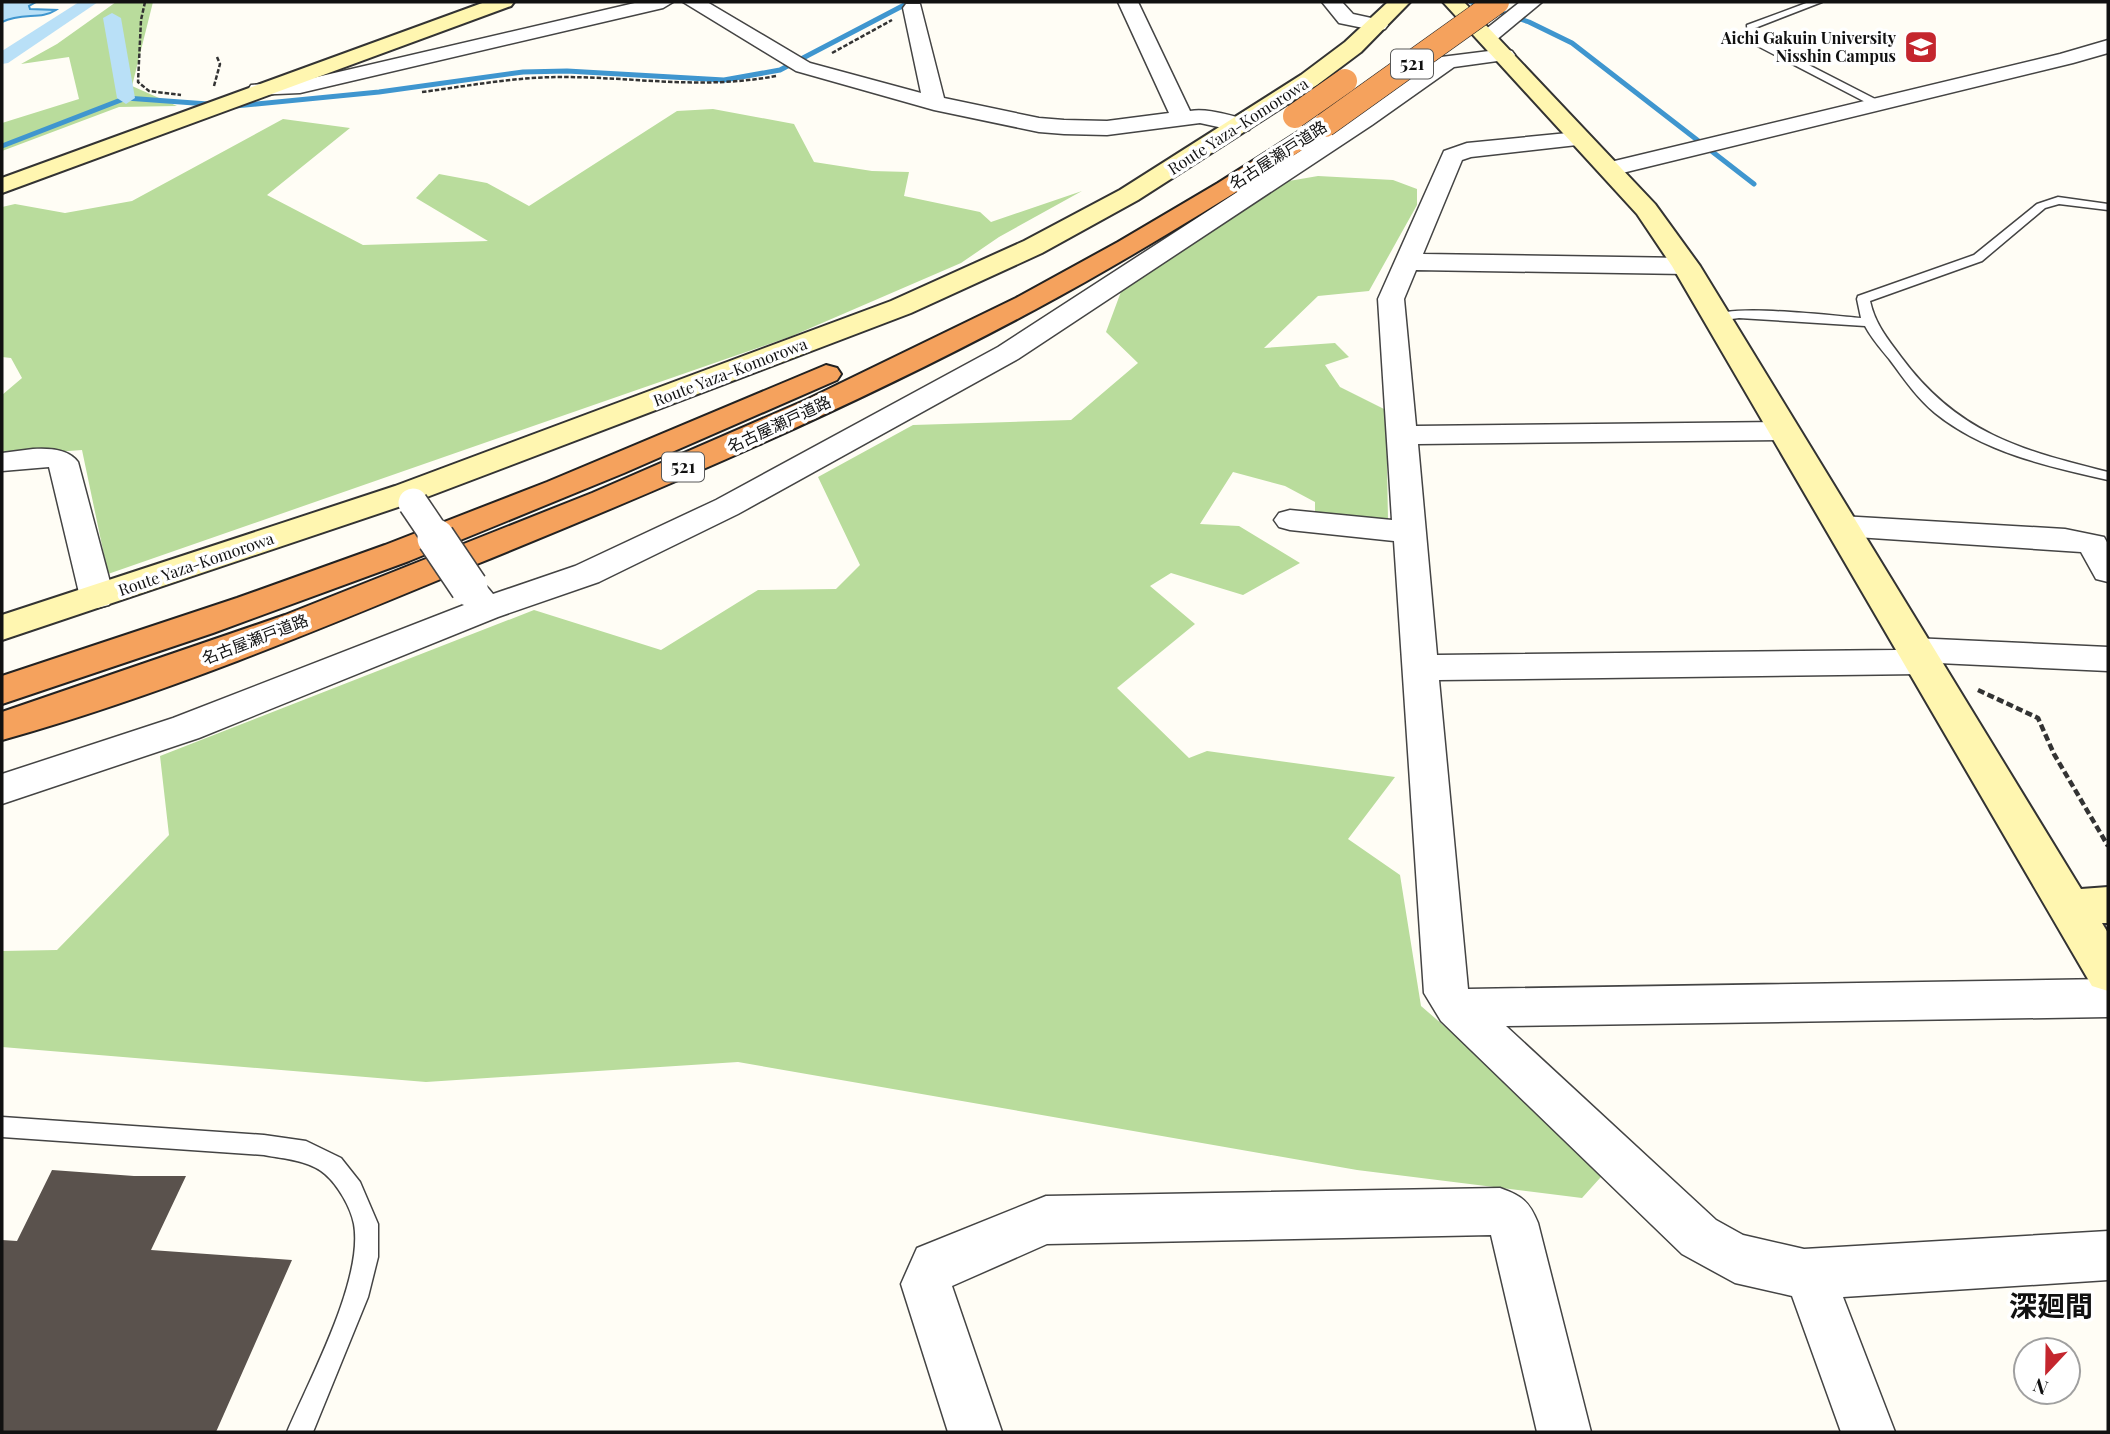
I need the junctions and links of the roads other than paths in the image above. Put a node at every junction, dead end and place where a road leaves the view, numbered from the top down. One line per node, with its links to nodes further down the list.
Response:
1 (504, 2): 17 (main road)
2 (663, 2): 17 (street)
3 (692, 2): 18 (street)
4 (1128, 2): 20 (street)
5 (1332, 2): 13 (street)
6 (1400, 2): 13 (main road, Route Yaza-Komorowa)
7 (1459, 2): 12 (highway)
8 (1497, 2): 46 (highway, 名古屋瀬戸道路 / 521, bridge)
9 (1532, 2): 14 (street)
10 (1817, 2): 19 (lane)
11 (913, 8): 18 (street)
12 (1446, 9): 14 (main road)
13 (1378, 25): 21 (main road, Route Yaza-Komorowa)
14 (1496, 46): 22 (main road); 40 (street)
15 (2108, 46): 19 (street)
16 (1367, 66): 45 (highway, 名古屋瀬戸道路 / 521, bridge)
17 (259, 90): 24 (main road)
18 (934, 103): 20 (street)
19 (1877, 104): 23 (street)
20 (1183, 119): 21 (street)
21 (1241, 125): 34 (main road, Route Yaza-Komorowa)
22 (1578, 139): 23 (main road); 26 (street)
23 (1610, 169): 27 (main road)
24 (2, 186)
25 (2108, 207): 29 (lane)
26 (1405, 262): 27 (street); 31 (street)
27 (1686, 266): 28 (main road)
28 (1717, 317): 29 (lane); 30 (main road)
29 (1867, 322): 33 (lane)
30 (1784, 431): 31 (street); 36 (main road)
31 (1403, 435): 37 (street)
32 (2, 462): 39 (street)
33 (2108, 476)
34 (410, 498): 39 (main road, Route Yaza-Komorowa); 40 (street, bridge)
35 (1290, 520): 37 (street)
36 (1841, 526): 38 (street); 42 (main road)
37 (1410, 532): 44 (street)
38 (2108, 571)
39 (97, 597): 41 (main road, Route Yaza-Komorowa)
40 (477, 598): 47 (street)
41 (2, 628)
42 (1926, 655): 43 (street); 44 (street); 48 (main road)
43 (2108, 659)
44 (1422, 668): 51 (street)
45 (2, 690)
46 (2, 726)
47 (2, 789)
48 (2089, 906): 49 (main road)
49 (2108, 972)
50 (2108, 998): 51 (street)
51 (1456, 1008): 54 (street)
52 (2, 1128): 55 (lane)
53 (2108, 1255): 54 (street)
54 (1808, 1272): 58 (street)
55 (300, 1432)
56 (975, 1432): 57 (street)
57 (1563, 1432)
58 (1868, 1432)

